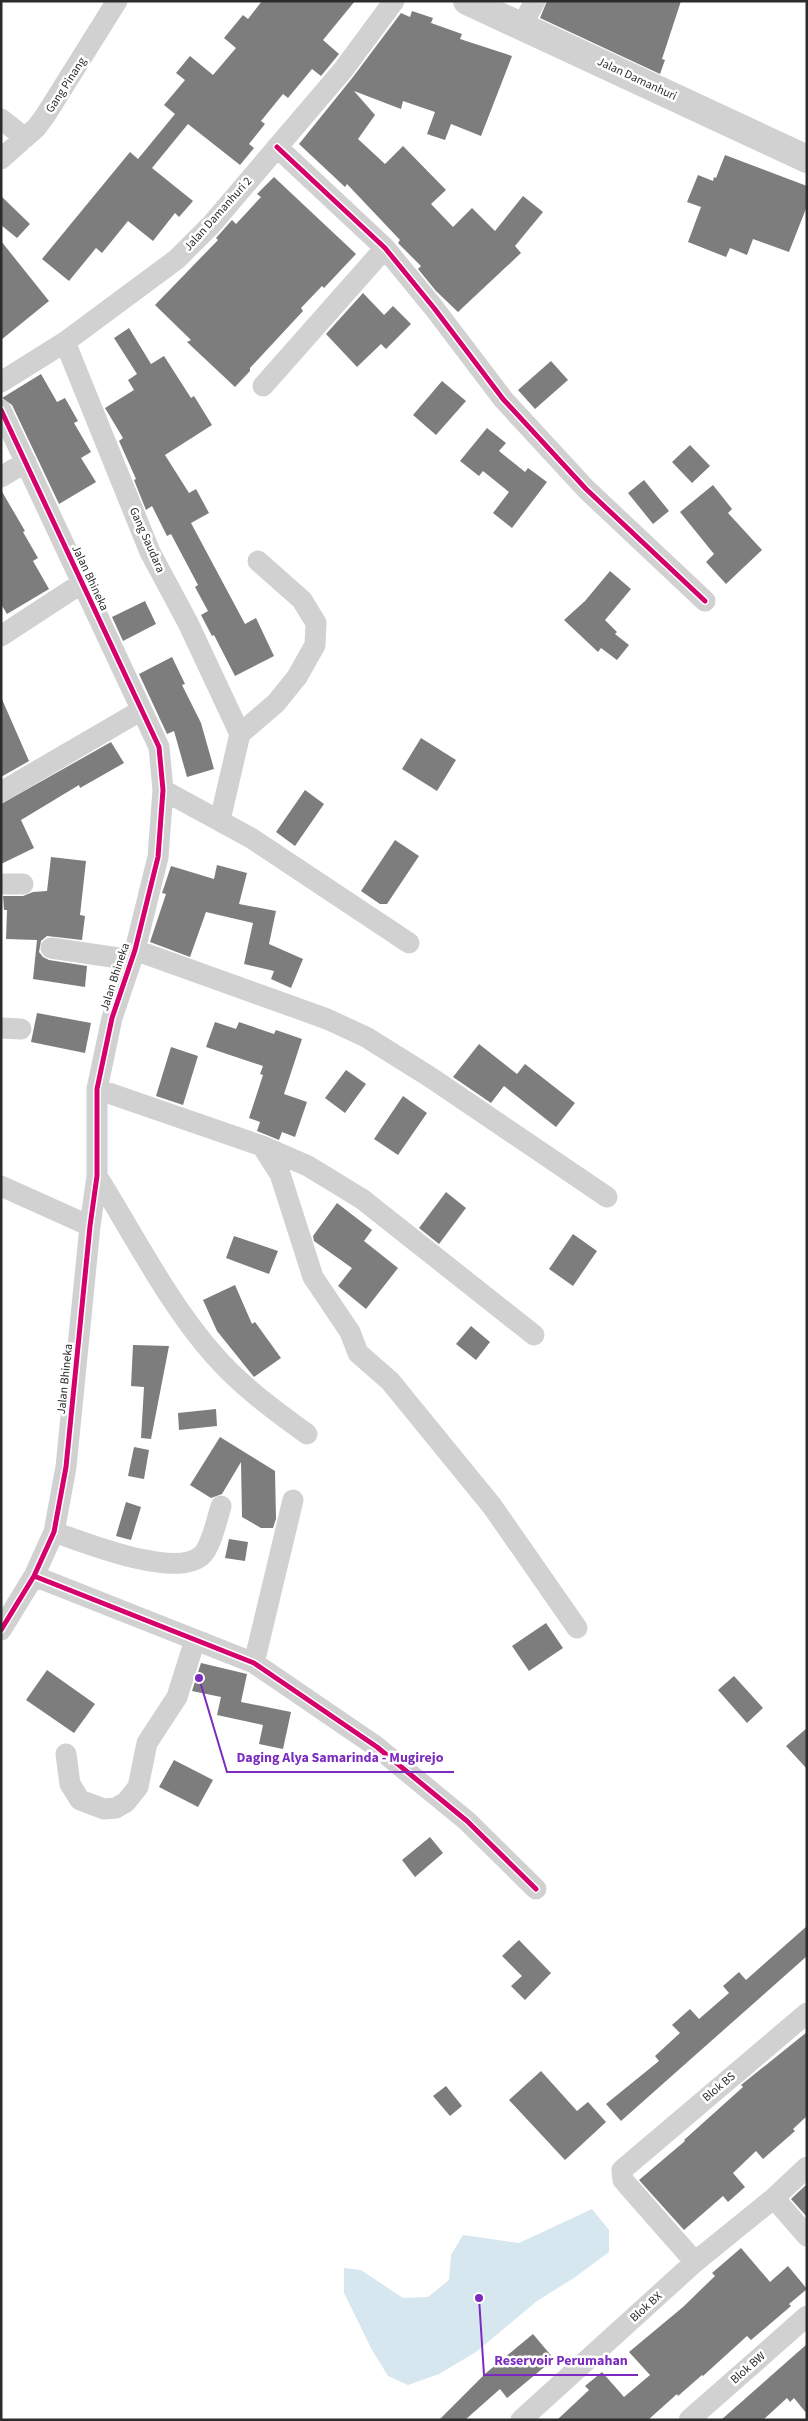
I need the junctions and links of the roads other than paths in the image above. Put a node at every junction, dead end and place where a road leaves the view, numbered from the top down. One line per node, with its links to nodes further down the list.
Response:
1 (117, 1): 7 (street, Gang Pinang)
2 (394, 1): 8 (street, Jalan Damanhuri 2)
3 (466, 1): 5 (street, Jalan Damanhuri)
4 (535, 1): 5 (street)
5 (522, 25): 9 (street, Jalan Damanhuri)
6 (1, 119): 7 (street)
7 (25, 138): 10 (street, Gang Pinang)
8 (277, 147): 11 (street); 12 (street, Jalan Damanhuri 2)
9 (807, 158)
10 (1, 159)
11 (385, 248): 14 (street); 20 (street)
12 (65, 342): 13 (street, Jalan Damanhuri 2); 23 (street, Gang Saudara)
13 (1, 382)
14 (263, 386)
15 (1, 410): 16 (street, Jalan Bhineka)
16 (26, 462): 17 (street); 19 (street, Jalan Bhineka)
17 (1, 477)
18 (258, 561): 23 (street)
19 (82, 583): 21 (street); 22 (street, Jalan Bhineka)
20 (705, 601)
21 (1, 636)
22 (140, 711): 24 (street, Jalan Bhineka); 25 (street)
23 (240, 734): 26 (street)
24 (163, 790): 26 (street); 31 (street, Jalan Bhineka)
25 (1, 792)
26 (220, 820): 29 (street)
27 (1, 884): 28 (street)
28 (23, 884)
29 (409, 943)
30 (51, 948): 31 (street)
31 (133, 955): 32 (street, Jalan Bhineka); 36 (street)
32 (97, 1088): 33 (street); 34 (street, Jalan Bhineka)
33 (262, 1146): 38 (street); 44 (street)
34 (97, 1176): 37 (street, Jalan Bhineka); 39 (street)
35 (1, 1186): 37 (street)
36 (607, 1197)
37 (90, 1226): 42 (street, Jalan Bhineka)
38 (534, 1335)
39 (307, 1434)
40 (292, 1500): 47 (street)
41 (221, 1506): 42 (street)
42 (54, 1532): 43 (street, Jalan Bhineka)
43 (34, 1576): 45 (street, Jalan Bhineka); 46 (street)
44 (577, 1628)
45 (1, 1630)
46 (195, 1640): 47 (street); 48 (street)
47 (254, 1663): 49 (street)
48 (66, 1754)
49 (536, 1889)
50 (807, 2013): 54 (street, Blok BS)
51 (807, 2167): 52 (street, Blok BX)
52 (774, 2198): 53 (street); 54 (street, Blok BX)
53 (807, 2236)
54 (695, 2262): 56 (street, Blok BX)
55 (807, 2316): 57 (street, Blok BW)
56 (520, 2420)
57 (689, 2420)

